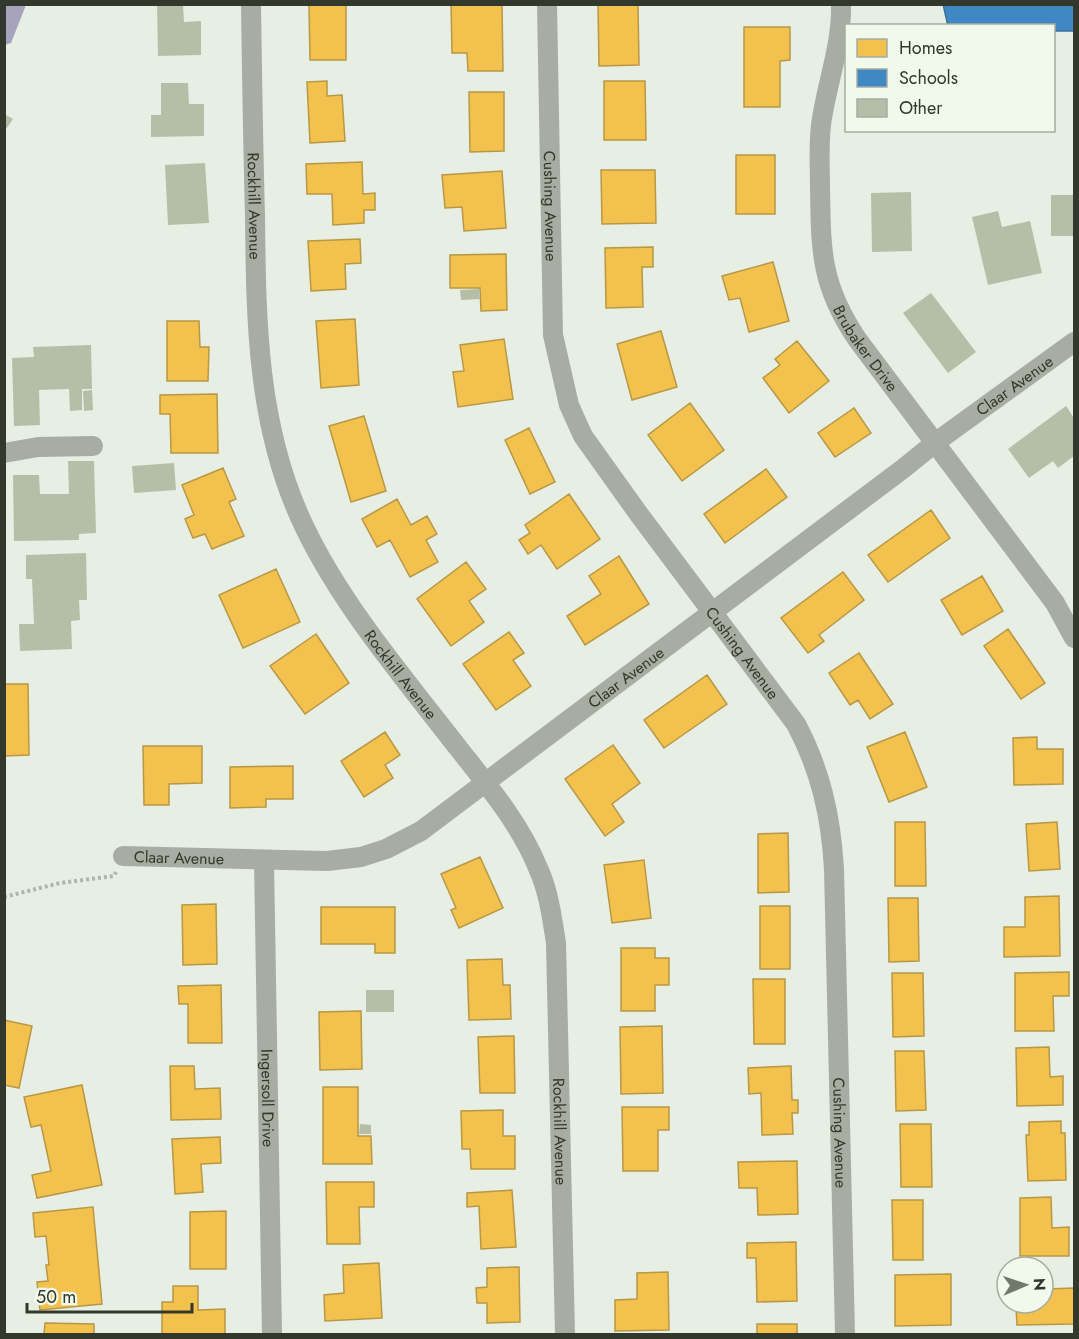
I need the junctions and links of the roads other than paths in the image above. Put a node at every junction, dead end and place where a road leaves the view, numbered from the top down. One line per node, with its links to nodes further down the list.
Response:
1 (251, 4): 10 (street, Rockhill Avenue)
2 (547, 4): 8 (street, Cushing Avenue)
3 (841, 4): 5 (street, Brubaker Drive)
4 (1074, 342): 5 (street, Claar Avenue)
5 (936, 442): 8 (street, Claar Avenue); 9 (street, Brubaker Drive)
6 (93, 446): 7 (street)
7 (4, 453)
8 (713, 612): 10 (street, Claar Avenue); 15 (street, Cushing Avenue)
9 (1074, 638)
10 (486, 783): 12 (street, Claar Avenue); 14 (street, Rockhill Avenue)
11 (123, 856): 12 (street, Claar Avenue)
12 (264, 861): 13 (street, Ingersoll Drive)
13 (272, 1335)
14 (565, 1335)
15 (845, 1335)

